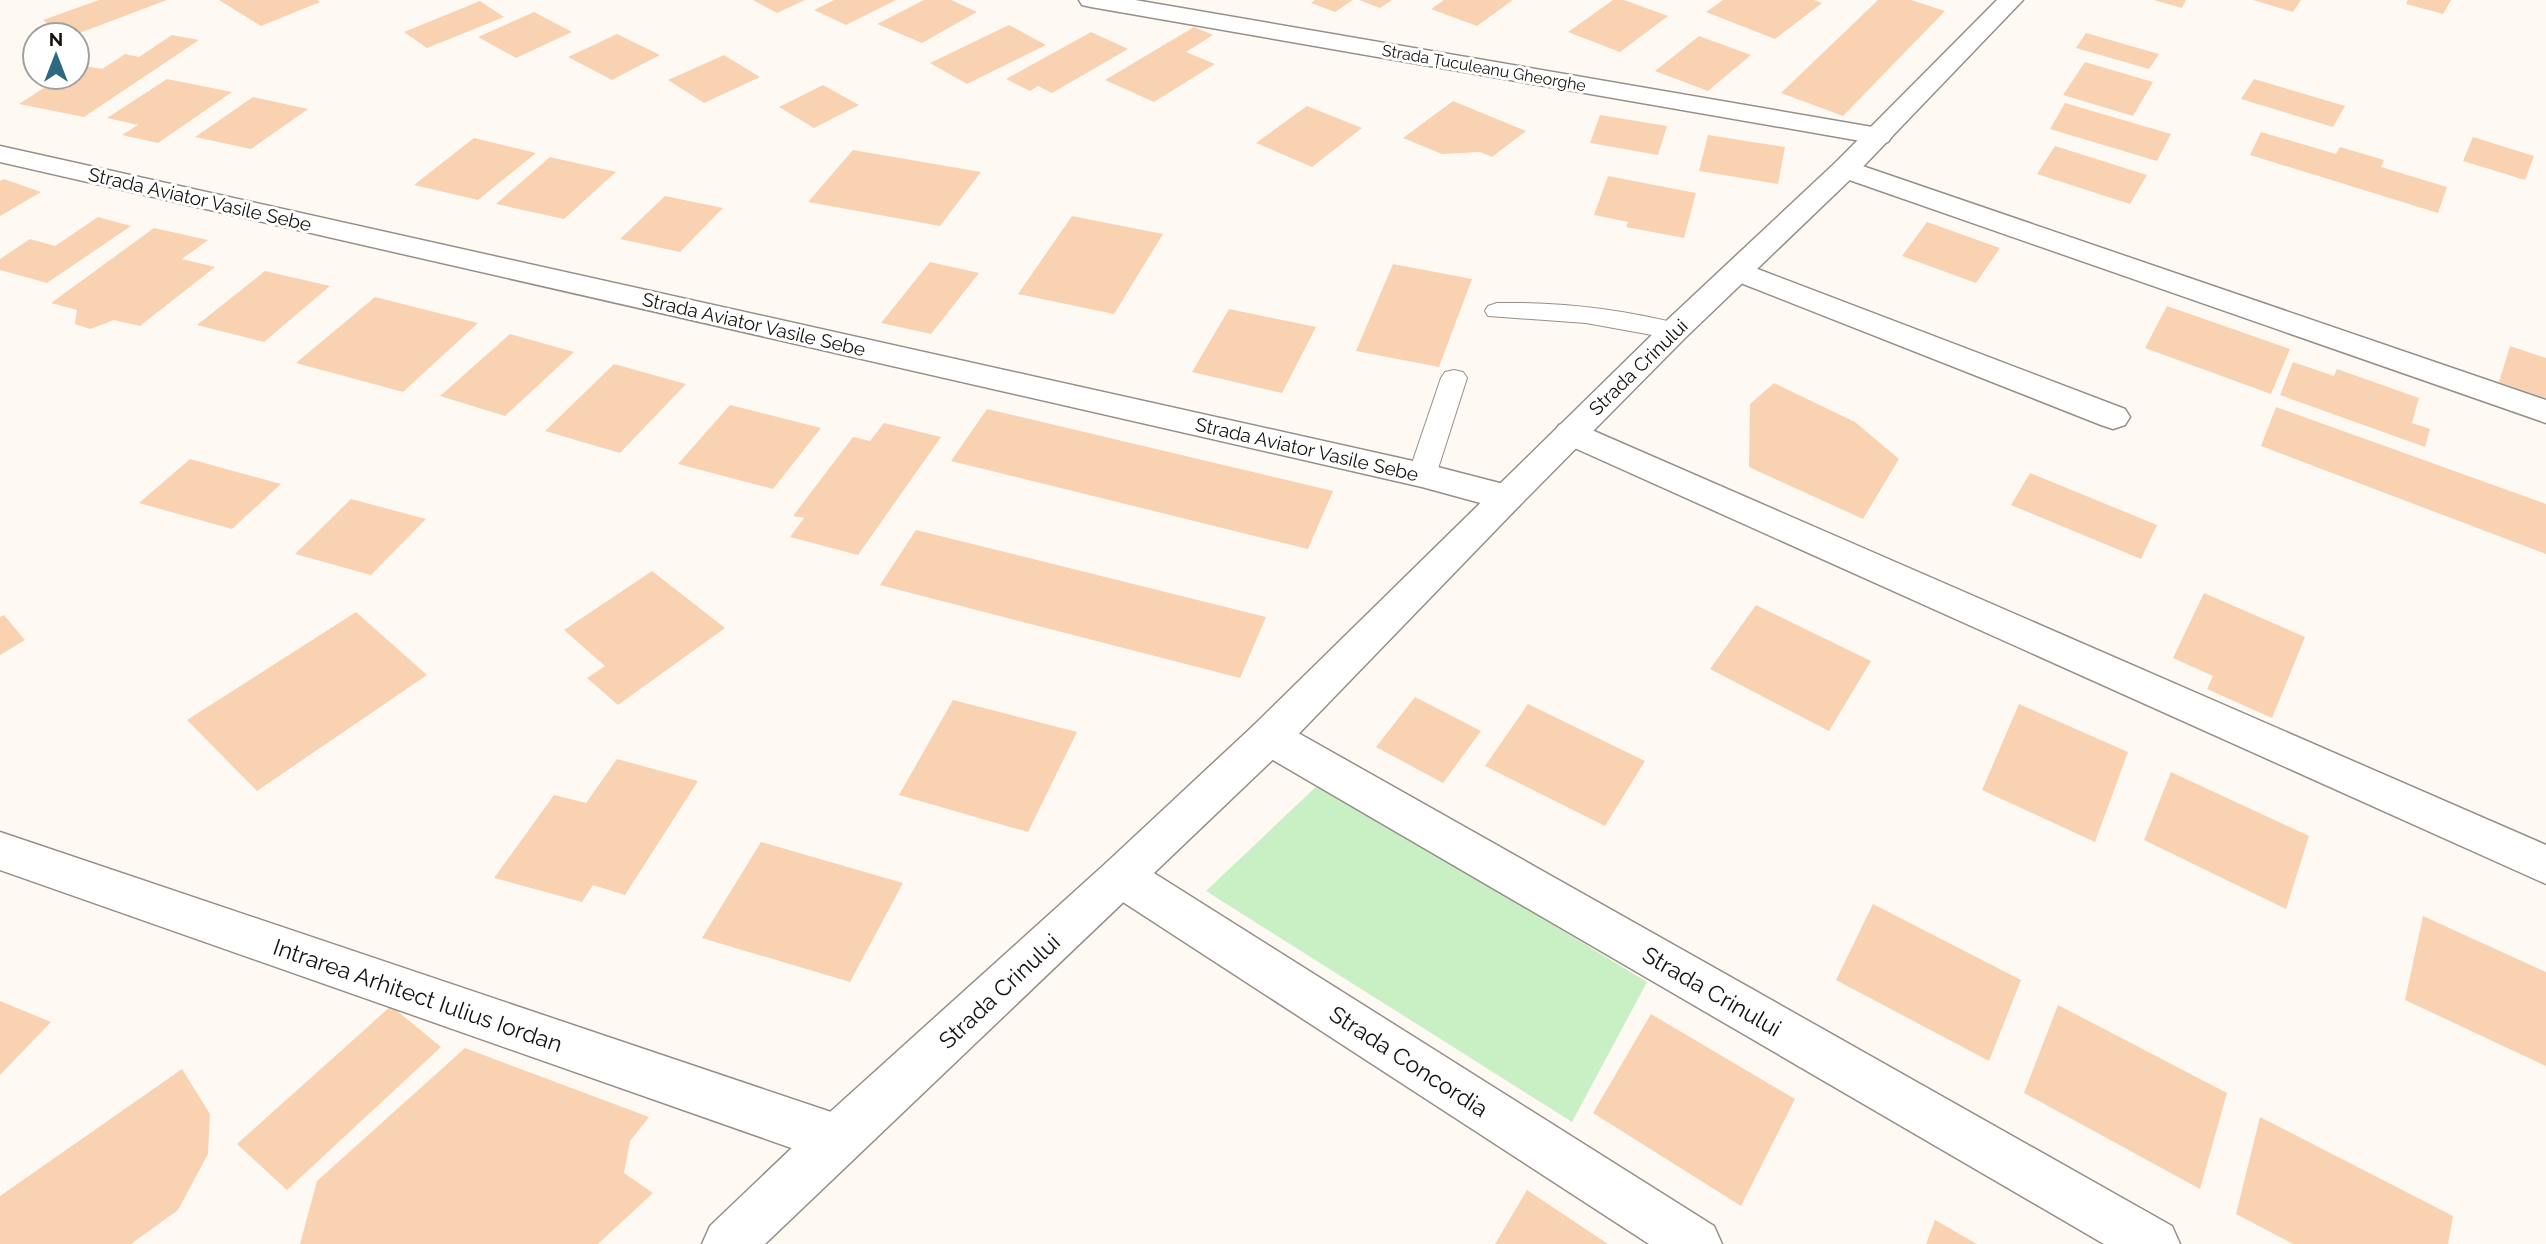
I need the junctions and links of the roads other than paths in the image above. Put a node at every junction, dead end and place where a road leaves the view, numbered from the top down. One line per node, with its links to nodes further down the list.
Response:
1 (1091, 0): 3 (street, Strada Țuculeanu Gheorghe)
2 (2011, 0): 3 (street, Strada Crinului)
3 (1878, 136): 5 (street, Strada Crinului)
4 (0, 154): 13 (street, Strada Aviator Vasile Sebe)
5 (1845, 169): 6 (street, Strada Crinului); 10 (street)
6 (1740, 271): 8 (street, Strada Crinului); 11 (street)
7 (1497, 311): 8 (lane)
8 (1674, 331): 12 (street, Strada Crinului)
9 (1454, 378): 13 (lane)
10 (2546, 412)
11 (2113, 417)
12 (1571, 433): 14 (street, Strada Crinului); 17 (street)
13 (1422, 475): 14 (street, Strada Aviator Vasile Sebe)
14 (1506, 497): 15 (street, Strada Crinului)
15 (1269, 737): 18 (street, Strada Crinului); 22 (street, Strada Crinului)
16 (0, 851): 19 (street, Intrarea Arhitect Iulius Iordan)
17 (2546, 866)
18 (1122, 877): 19 (street, Strada Crinului); 21 (street, Strada Concordia)
19 (836, 1139): 20 (street, Strada Crinului)
20 (728, 1244)
21 (1696, 1244)
22 (2154, 1244)

